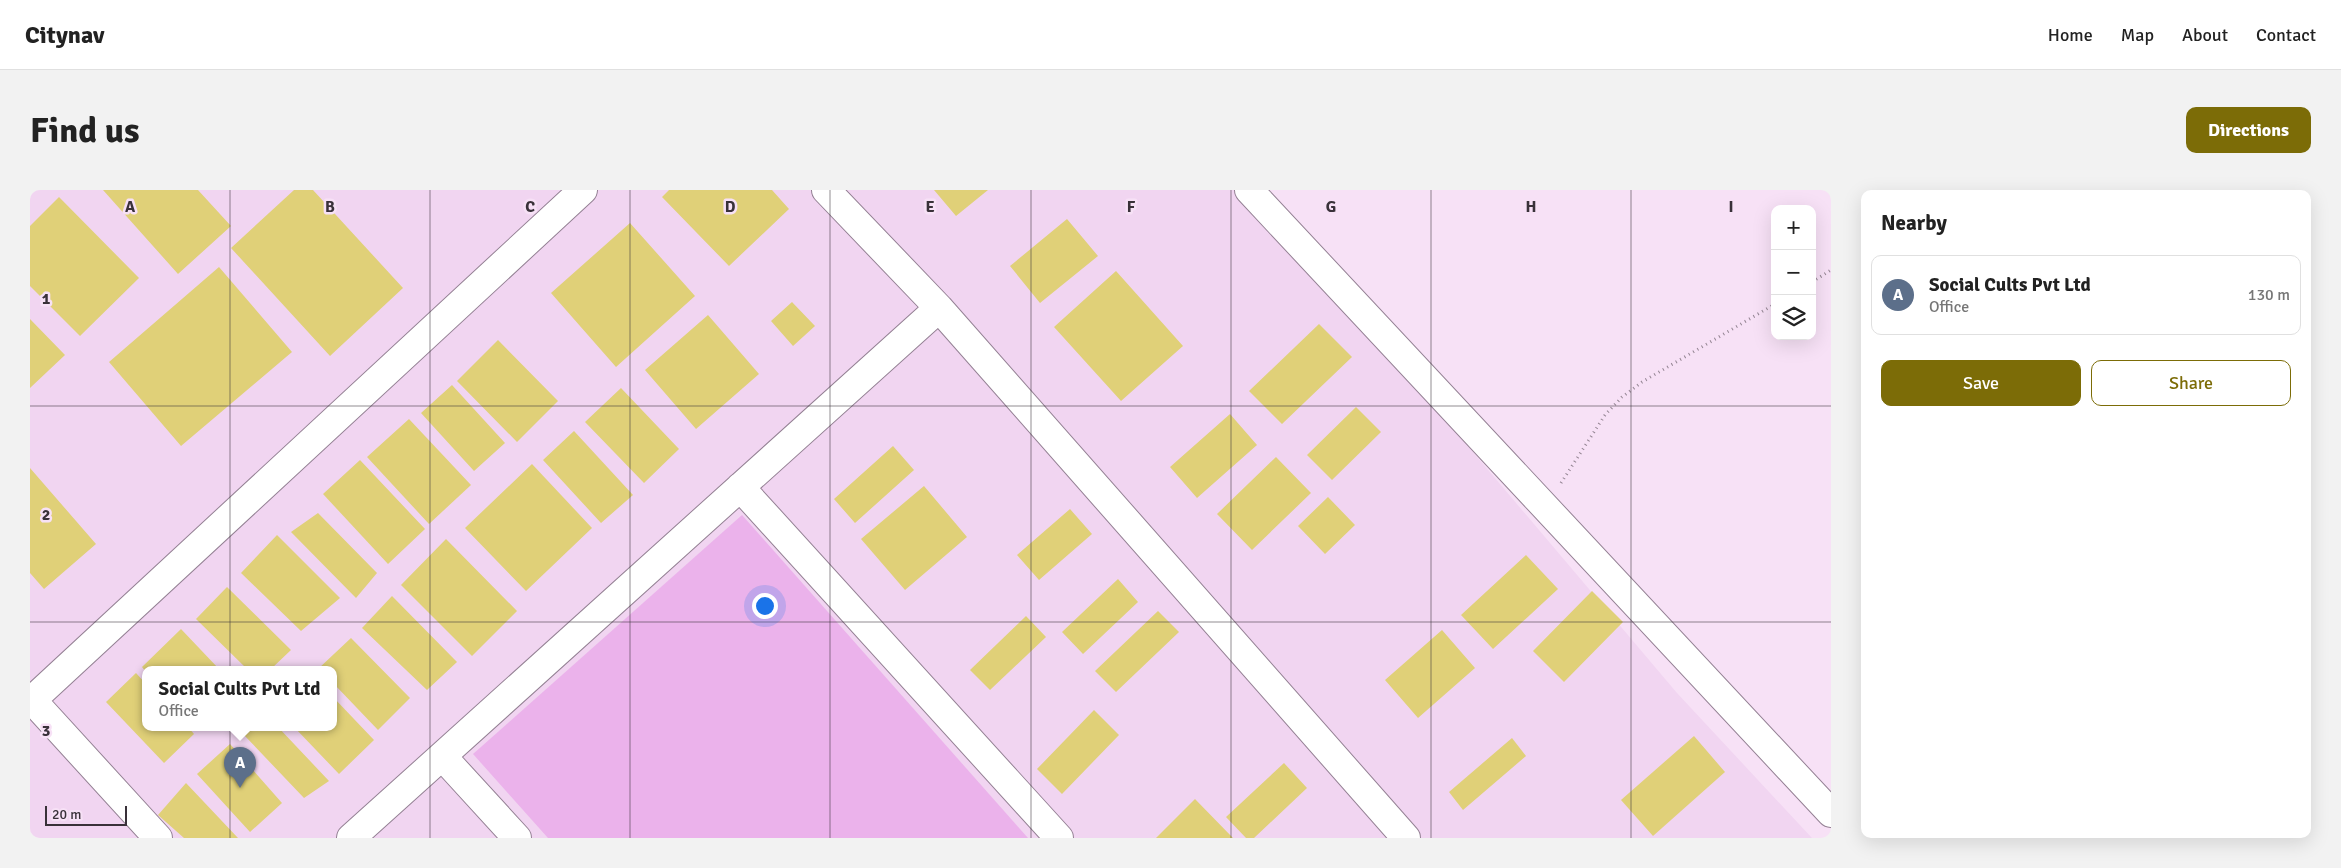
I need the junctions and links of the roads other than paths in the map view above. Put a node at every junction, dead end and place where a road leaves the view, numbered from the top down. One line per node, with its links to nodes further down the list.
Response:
1 (583, 190): 6 (lane)
2 (826, 190): 4 (lane)
3 (1249, 190): 8 (lane)
4 (939, 308): 5 (lane); 13 (lane)
5 (740, 487): 7 (lane); 12 (lane)
6 (31, 701): 9 (lane)
7 (442, 756): 10 (lane); 11 (lane)
8 (1831, 813)
9 (158, 838)
10 (351, 838)
11 (517, 838)
12 (1059, 838)
13 (1406, 838)

